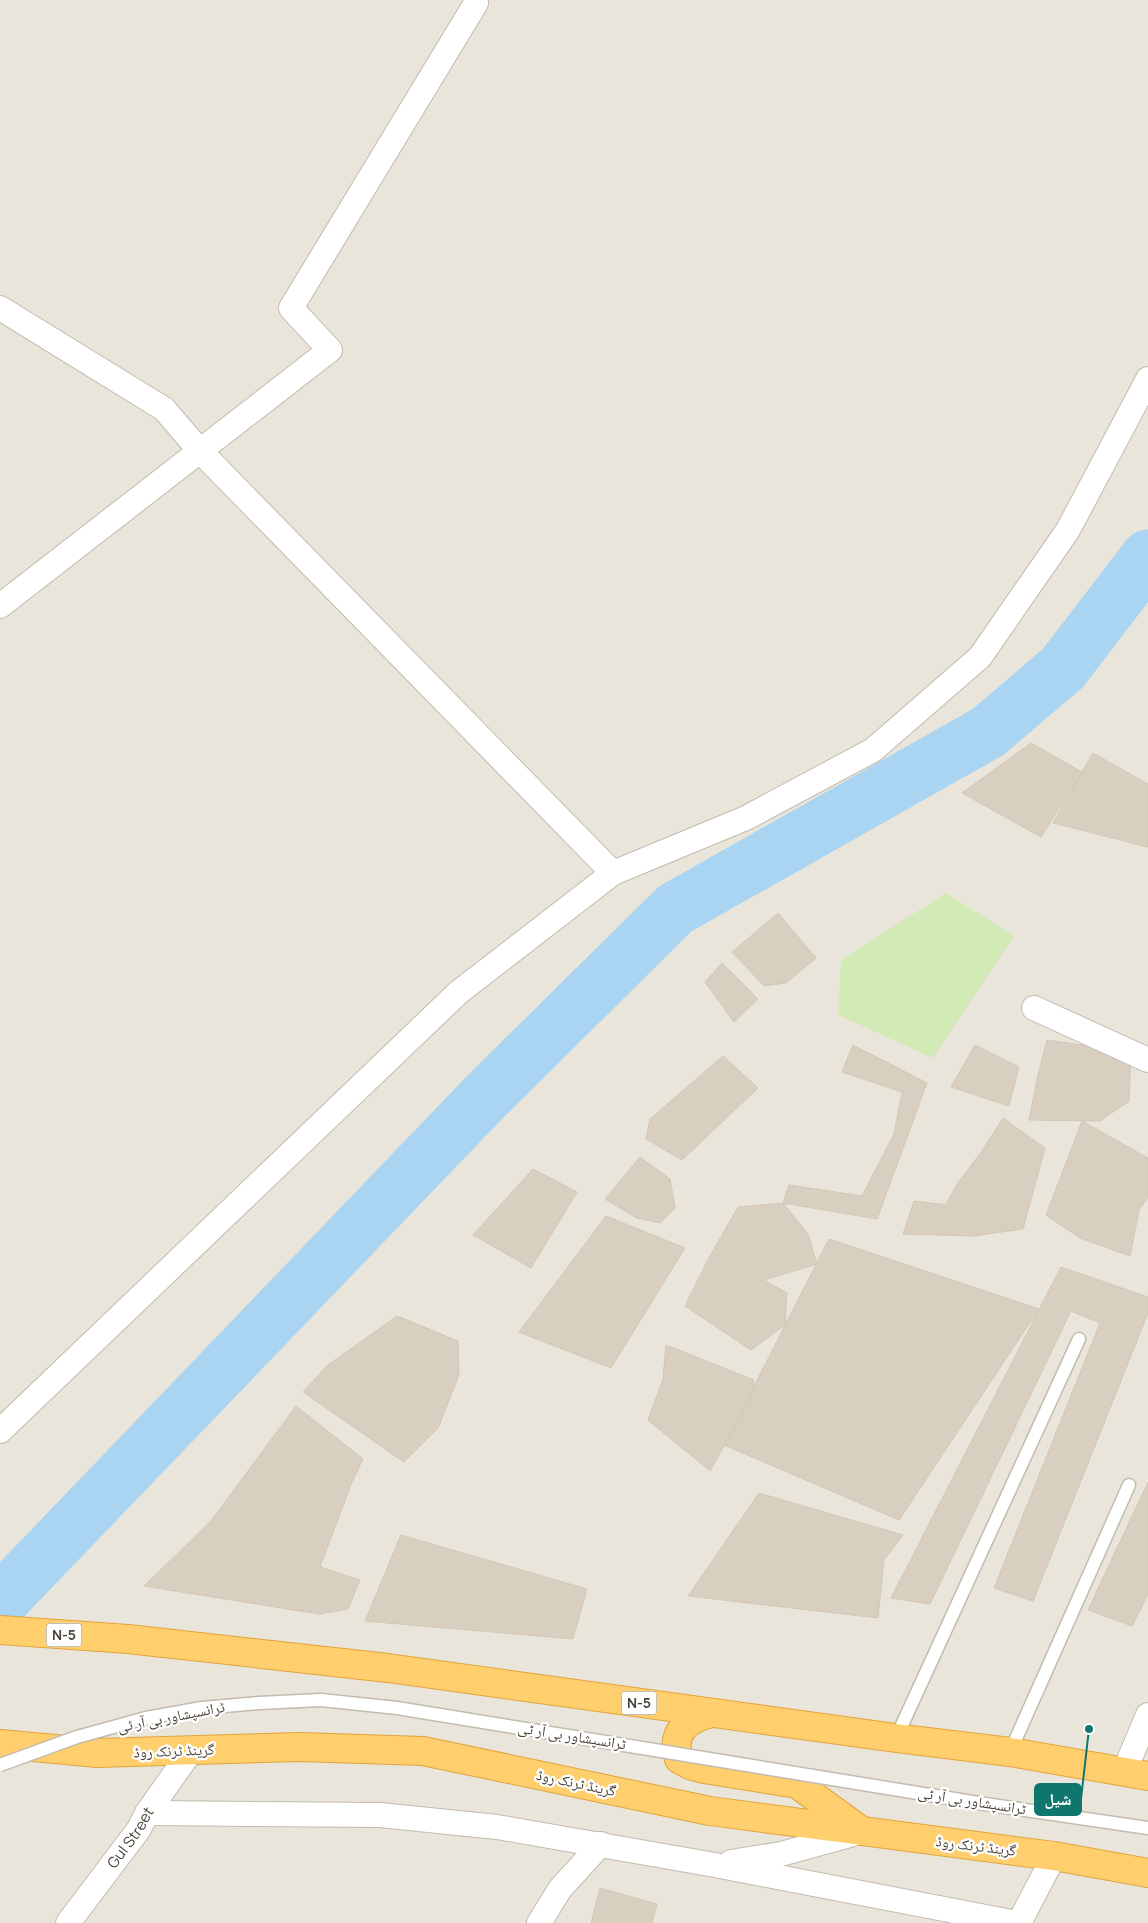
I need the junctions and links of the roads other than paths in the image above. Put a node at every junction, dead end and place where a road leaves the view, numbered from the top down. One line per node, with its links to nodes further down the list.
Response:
1 (476, 3): 4 (street)
2 (0, 308): 4 (street)
3 (1148, 379): 6 (street)
4 (200, 451): 5 (street); 6 (street)
5 (0, 606)
6 (613, 873): 10 (street)
7 (1034, 1008): 8 (street)
8 (1148, 1060)
9 (1079, 1339): 15 (lane)
10 (0, 1431)
11 (1129, 1485): 18 (lane)
12 (0, 1630): 13 (highway, N-5)
13 (712, 1713): 15 (highway, N-5); 23 (highway)
14 (1148, 1715): 20 (street)
15 (896, 1738): 18 (highway, N-5)
16 (0, 1744): 17 (highway, گرینڈ ٹرنک روڈ, bridge)
17 (191, 1751): 21 (street, Gul Street); 23 (highway, گرینڈ ٹرنک روڈ)
18 (1010, 1752): 20 (highway, N-5)
19 (0, 1765): 22 (lane, ٹرانسپشاور بی آر ٹی, bridge)
20 (1136, 1774)
21 (147, 1813): 24 (street); 28 (street, Gul Street)
22 (1148, 1828)
23 (863, 1831): 25 (highway, گرینڈ ٹرنک روڈ); 26 (street)
24 (601, 1844): 26 (street); 29 (street)
25 (1054, 1856): 27 (highway, گرینڈ ٹرنک روڈ); 30 (street)
26 (716, 1865): 30 (street)
27 (1148, 1872)
28 (68, 1923)
29 (538, 1923)
30 (1018, 1923)

